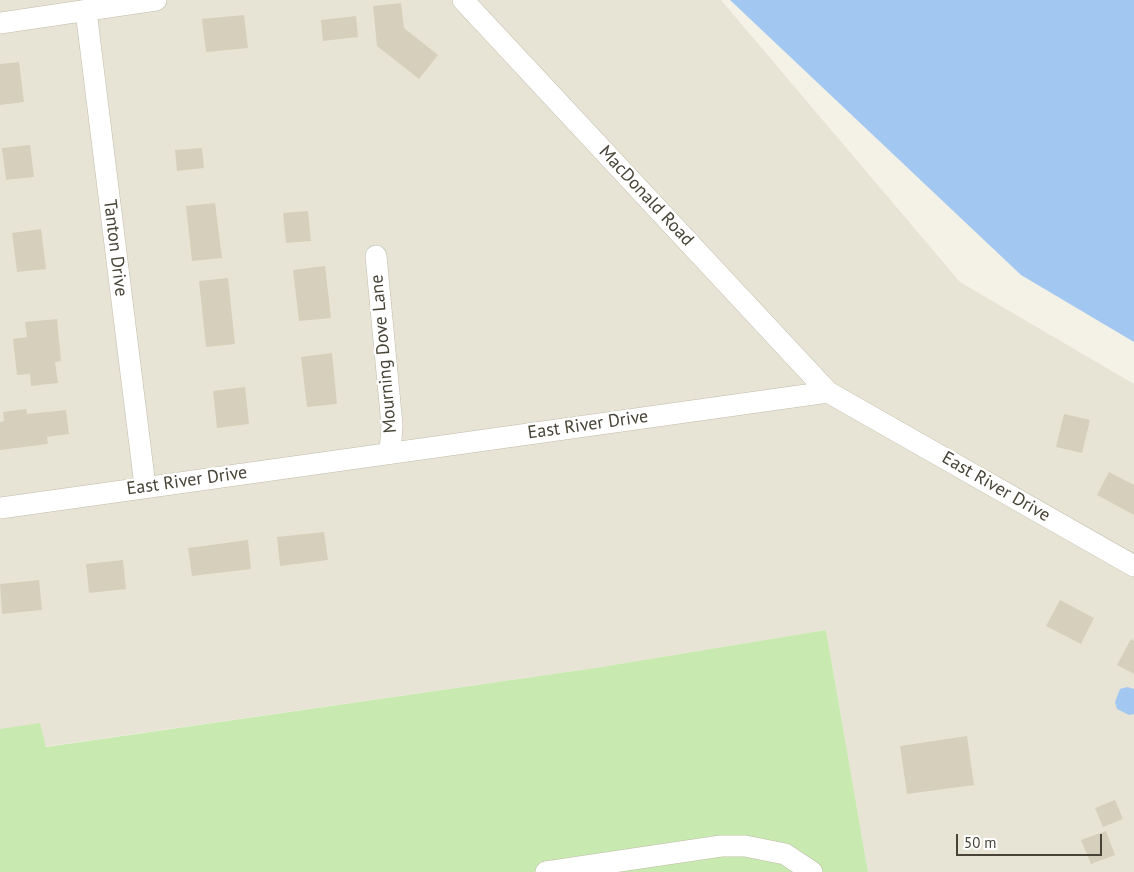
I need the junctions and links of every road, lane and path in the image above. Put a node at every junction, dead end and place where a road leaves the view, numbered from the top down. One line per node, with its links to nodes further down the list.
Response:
1 (156, 0): 3 (street)
2 (463, 0): 6 (street, MacDonald Road)
3 (86, 10): 4 (street); 8 (street, Tanton Drive)
4 (0, 22)
5 (376, 256): 7 (street, Mourning Dove Lane)
6 (828, 392): 7 (street, East River Drive); 10 (street, East River Drive)
7 (390, 453): 8 (street, East River Drive)
8 (145, 486): 9 (street, East River Drive)
9 (0, 508)
10 (1134, 566)
11 (546, 872): 12 (street)
12 (812, 872)

